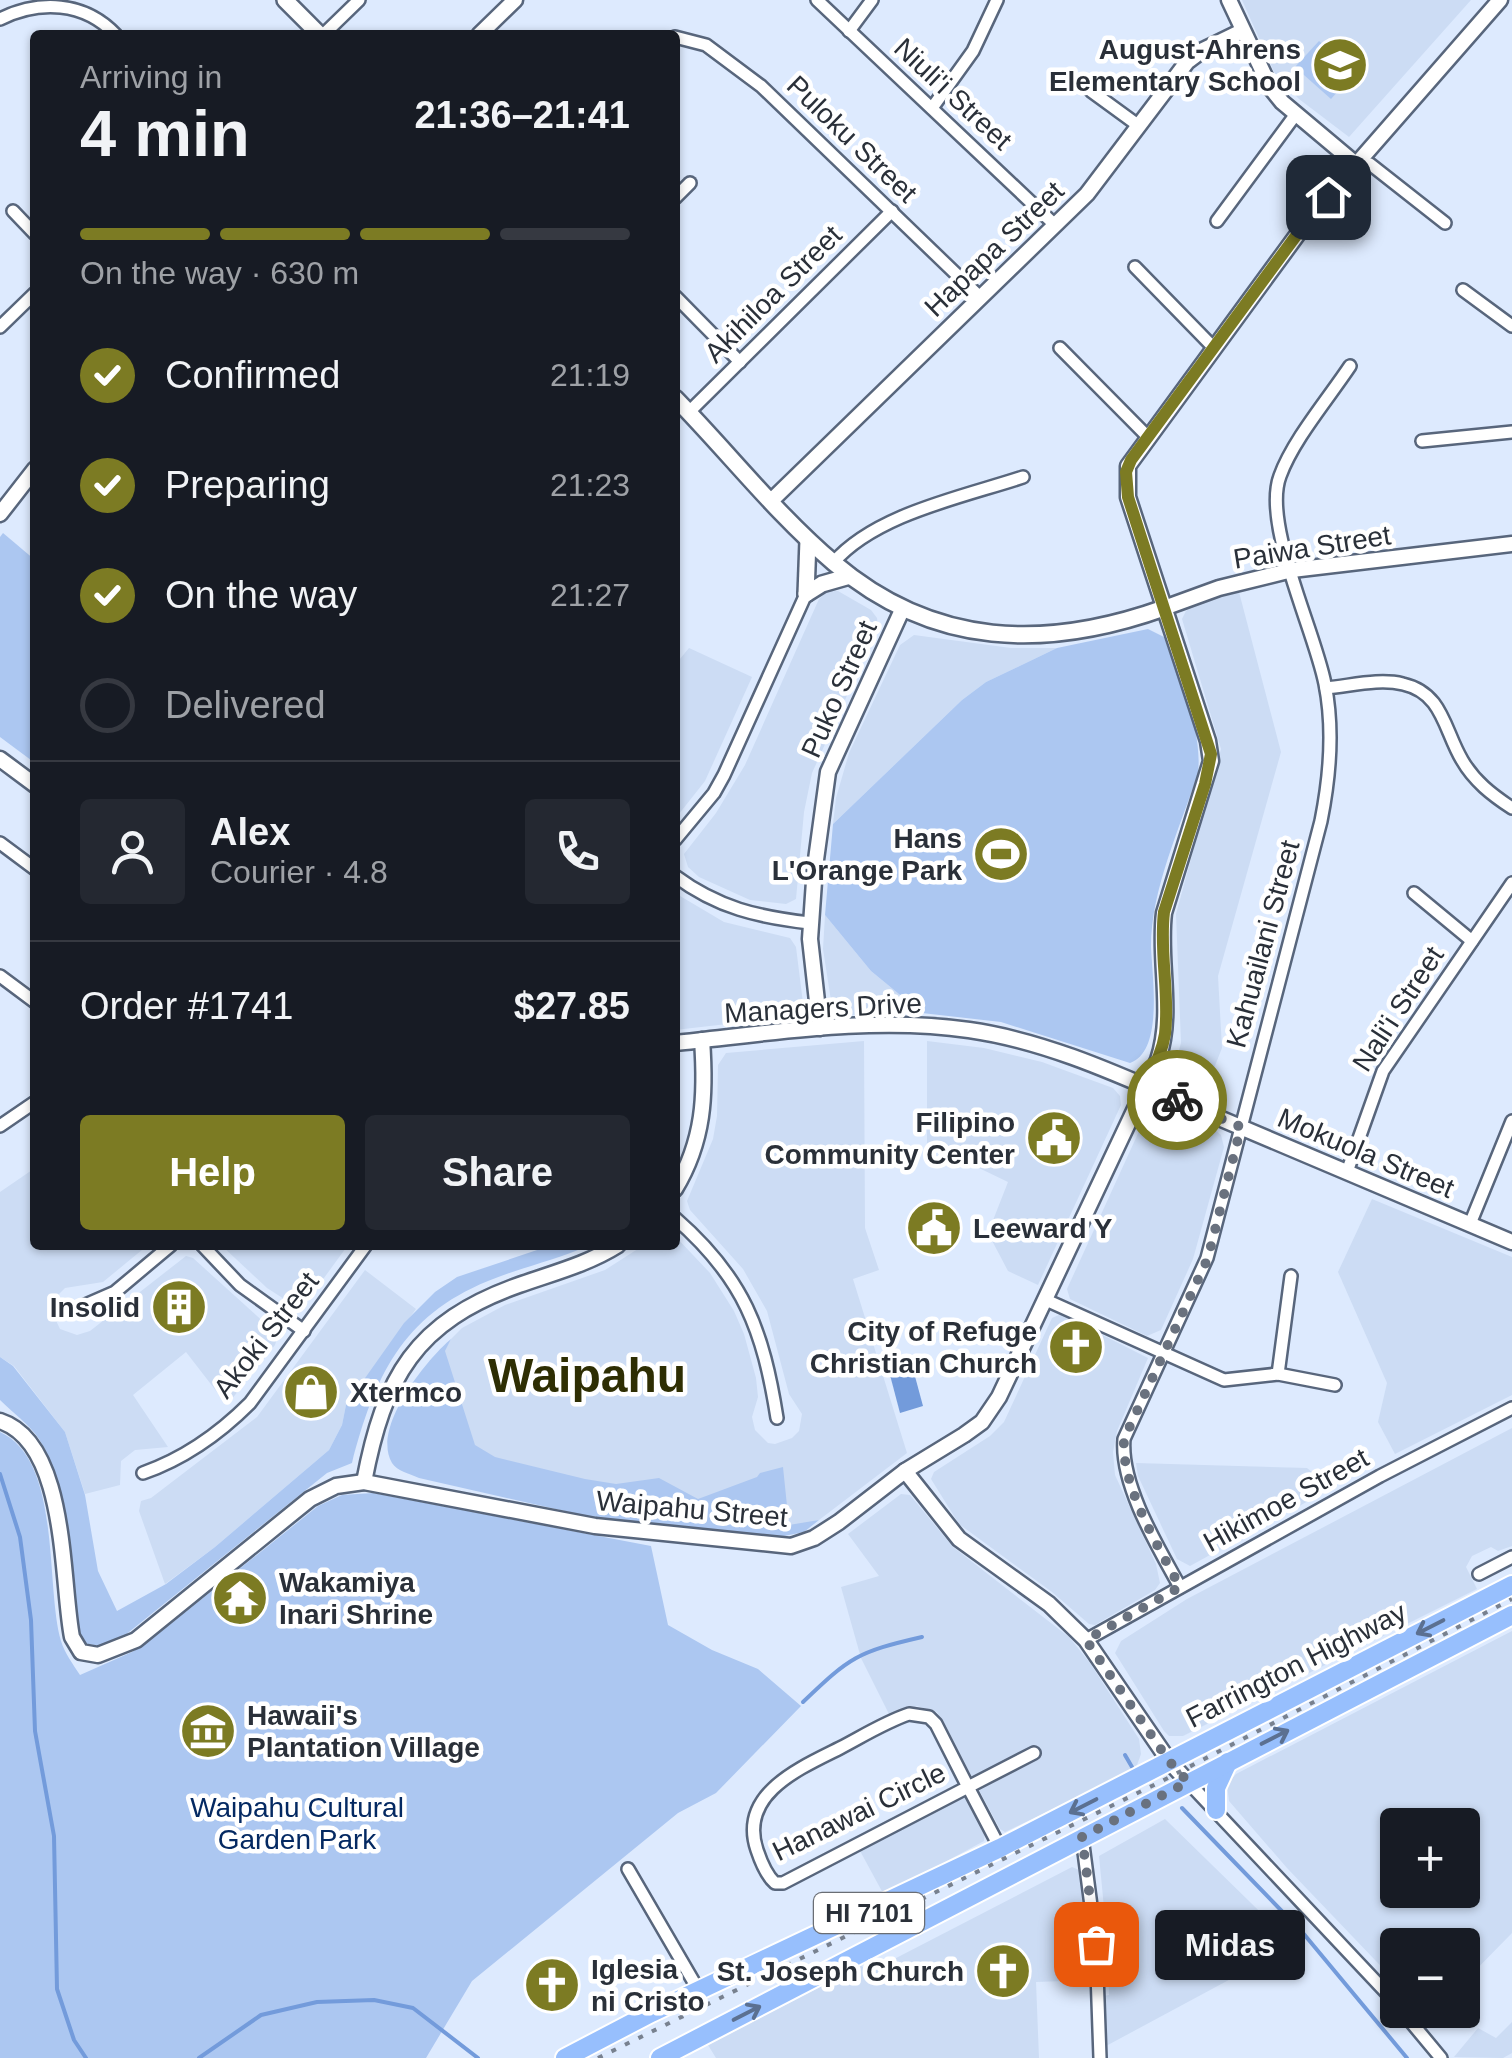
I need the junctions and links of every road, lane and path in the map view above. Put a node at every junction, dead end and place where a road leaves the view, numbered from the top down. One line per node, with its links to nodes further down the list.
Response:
1 (285, 0): 12 (main road)
2 (359, 0): 13 (street)
3 (515, 0): 14 (street)
4 (817, 0): 15 (street, Niuli'i Street)
5 (872, 0): 15 (street)
6 (997, 0): 19 (street)
7 (1229, 0): 16 (street)
8 (1500, 0): 22 (street, Waipahu Street)
9 (60, 1): 10 (street); 11 (street)
10 (0, 19)
11 (110, 30)
12 (317, 30)
13 (327, 30)
14 (484, 30)
15 (849, 31): 19 (street, Niuli'i Street)
16 (1242, 31): 20 (street); 21 (street, Hapapa Street)
17 (680, 38): 26 (street, Puloku Street)
18 (1091, 91): 21 (street)
19 (932, 108): 29 (street, Niuli'i Street)
20 (1296, 114): 22 (street); 27 (street)
21 (1139, 126): 29 (street, Hapapa Street)
22 (1357, 165): 28 (street); 38 (street, Waipahu Street)
23 (690, 183): 24 (street)
24 (680, 193)
25 (13, 211): 30 (street)
26 (892, 212): 33 (street, Puloku Street); 40 (street, Akihiloa Street)
27 (1217, 221)
28 (1445, 223)
29 (1056, 226): 33 (street, Hapapa Street)
30 (30, 229)
31 (1136, 266): 38 (street)
32 (1463, 290): 36 (street)
33 (981, 298): 49 (street, Hapapa Street)
34 (30, 299): 37 (street)
35 (680, 301): 40 (street)
36 (1512, 326)
37 (0, 327)
38 (1213, 347): 45 (street, Waipahu Street)
39 (1060, 348): 45 (street)
40 (740, 362): 43 (street, Akihiloa Street)
41 (1350, 366): 54 (street, Kahuailani Street)
42 (680, 403): 43 (main road, Paiwa Street)
43 (688, 412): 49 (main road, Paiwa Street)
44 (1512, 432): 46 (street)
45 (1148, 437): 57 (street, Waipahu Street)
46 (1422, 441)
47 (30, 475): 50 (street)
48 (1023, 478): 53 (street)
49 (772, 500): 51 (main road, Paiwa Street)
50 (0, 514)
51 (808, 540): 53 (main road, Paiwa Street); 56 (main road)
52 (1512, 544): 54 (street, Paiwa Street)
53 (833, 563): 55 (main road, Paiwa Street)
54 (1292, 570): 57 (street, Paiwa Street); 59 (street, Kahuailani Street)
55 (850, 576): 56 (main road); 58 (main road, Paiwa Street)
56 (806, 594): 63 (street)
57 (1164, 608): 58 (main road, Paiwa Street); 76 (street, Waipahu Street)
58 (902, 610): 69 (street, Puko Street)
59 (1326, 688): 62 (street); 80 (street, Kahuailani Street)
60 (0, 758): 61 (street)
61 (30, 781)
62 (1512, 808)
63 (680, 834)
64 (0, 843): 65 (street)
65 (30, 865)
66 (680, 880): 69 (street)
67 (1512, 883): 70 (street, Nali'i Street)
68 (1414, 893): 70 (street)
69 (810, 923): 73 (street, Puko Street)
70 (1472, 941): 81 (street, Nali'i Street)
71 (0, 976): 72 (street)
72 (30, 998)
73 (820, 1028): 74 (street, Managers Drive); 76 (street, Managers Drive)
74 (702, 1040): 75 (street, Managers Drive); 82 (street)
75 (680, 1042)
76 (1145, 1087): 80 (street, Mokuola Street); 91 (street, Waipahu Street)
77 (30, 1105): 79 (street)
78 (1512, 1121): 84 (street)
79 (0, 1126)
80 (1241, 1127): 81 (street, Mokuola Street); 94 (street, Kahuailani Street)
81 (1347, 1172): 84 (street, Mokuola Street)
82 (680, 1180)
83 (680, 1223): 98 (street)
84 (1470, 1224): 85 (street, Mokuola Street)
85 (1512, 1242)
86 (165, 1250): 92 (street)
87 (207, 1250): 93 (street)
88 (362, 1250): 93 (street, Akoki Street)
89 (609, 1250): 102 (street)
90 (1291, 1276): 95 (street)
91 (1046, 1300): 94 (street); 100 (street, Waipahu Street)
92 (76, 1309)
93 (304, 1331): 101 (street, Akoki Street)
94 (1162, 1351): 95 (street); 106 (street, Kahuailani Street)
95 (1278, 1374): 96 (street)
96 (1335, 1385)
97 (1512, 1408): 106 (street, Hikimoe Street)
98 (776, 1418)
99 (0, 1421): 102 (street, Waipahu Street)
100 (906, 1470): 102 (street, Waipahu Street); 108 (street)
101 (143, 1473)
102 (364, 1482)
103 (1512, 1557): 104 (street)
104 (1478, 1574)
105 (1512, 1585): 110 (main road, Farrington Highway / HI 7101, one-way to 110)
106 (1180, 1587): 108 (street, Hikimoe Street)
107 (1512, 1615): 111 (main road, Farrington Highway / HI 7101, one-way to 107)
108 (1086, 1640): 110 (street)
109 (1034, 1752): 113 (street, Hanawai Circle)
110 (1169, 1761): 112 (street); 116 (main road, Farrington Highway / HI 7101, one-way to 116)
111 (1228, 1762): 112 (main road, Farrington Highway / HI 7101); 114 (main road)
112 (1188, 1782): 114 (street); 115 (main road, Farrington Highway / HI 7101)
113 (968, 1787): 113 (street, Hanawai Circle); 116 (street, Hanawai Circle)
114 (1216, 1810): 118 (street)
115 (1082, 1837): 122 (main road, Farrington Highway / HI 7101, one-way to 115); 123 (street)
116 (1000, 1848): 119 (main road, Farrington Highway / HI 7101)
117 (628, 1869): 119 (street)
118 (1380, 1986)
119 (699, 1990): 121 (main road, Farrington Highway / HI 7101)
120 (1416, 2028): 124 (street)
121 (566, 2058)
122 (660, 2058)
123 (1100, 2058)
124 (1441, 2058)

